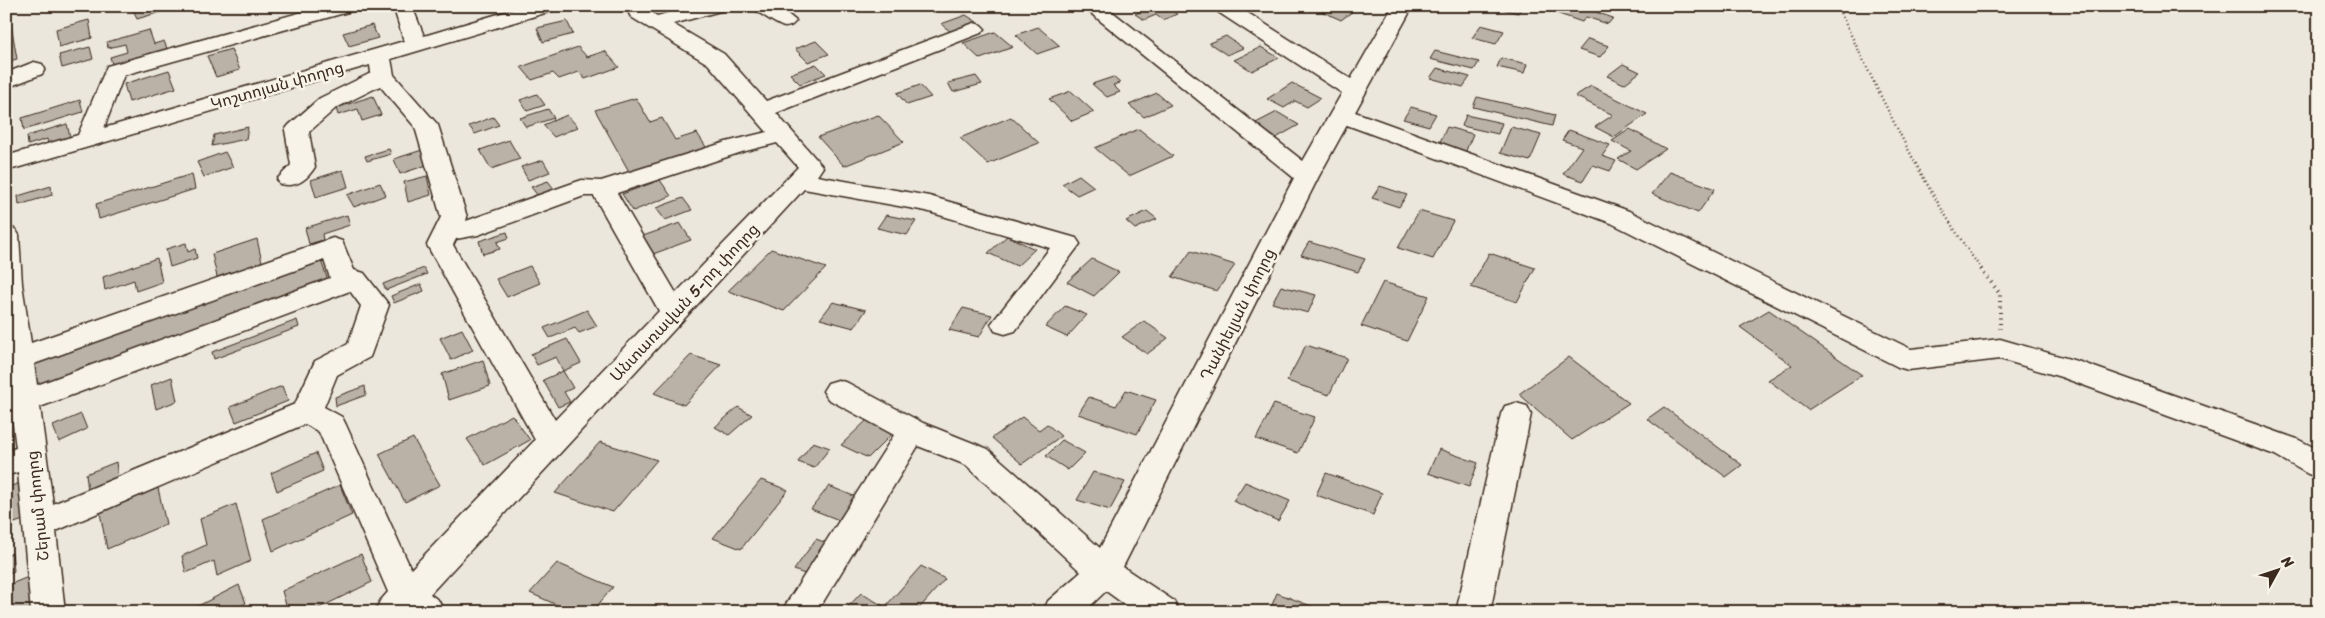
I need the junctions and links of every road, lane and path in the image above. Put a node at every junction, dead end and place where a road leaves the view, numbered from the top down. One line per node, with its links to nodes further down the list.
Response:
1 (348, 6): 21 (street)
2 (400, 6): 13 (street)
3 (548, 6): 13 (street, Կոշտոյան փողոց)
4 (717, 6): 10 (street)
5 (761, 6): 11 (street)
6 (1092, 6): 23 (street)
7 (1222, 6): 17 (street)
8 (1404, 6): 17 (street, Դանիելյան փողոց)
9 (1837, 6): 32 (path)
10 (644, 14): 18 (street, Անտառավան 5-րդ փողոց)
11 (785, 21)
12 (974, 29): 18 (street)
13 (416, 45): 14 (street, Կոշտոյան փողոց)
14 (381, 66): 21 (street, Կոշտոյան փողոց); 24 (street); 27 (street)
15 (34, 69): 16 (street)
16 (6, 81)
17 (1356, 92): 19 (street, Դանիելյան փողոց)
18 (761, 111): 20 (street, Անտառավան 5-րդ փողոց)
19 (1343, 116): 23 (street, Դանիելյան փողոց); 32 (street)
20 (782, 135): 25 (street, Անտառավան 5-րդ փողոց); 26 (street)
21 (88, 140): 22 (street, Կոշտոյան փողոց)
22 (6, 164)
23 (1307, 176): 43 (street, Դանիելյան փողոց)
24 (289, 179)
25 (799, 180): 30 (street, Անտառավան 5-րդ փողոց); 31 (street)
26 (602, 189): 27 (street); 30 (street)
27 (448, 231): 39 (street)
28 (6, 235): 33 (street, Շերամ փողոց)
29 (345, 283): 33 (street); 35 (street); 36 (street)
30 (674, 313): 39 (street, Անտառավան 5-րդ փողոց)
31 (1005, 324)
32 (2000, 348): 41 (street)
33 (19, 358): 35 (street, Շերամ փողոց)
34 (838, 391): 38 (street)
35 (25, 401): 40 (street, Շերամ փողոց)
36 (307, 411): 42 (street); 44 (street)
37 (1516, 414): 49 (street)
38 (912, 431): 43 (street); 46 (street)
39 (552, 442): 44 (street, Անտառավան 5-րդ փողոց)
40 (19, 459): 42 (street, Շերամ փողոց)
41 (2319, 465)
42 (40, 524): 45 (street, Շերամ փողոց)
43 (1104, 572): 47 (street, Դանիելյան փողոց); 48 (street)
44 (409, 606)
45 (48, 612)
46 (798, 612)
47 (1060, 612)
48 (1162, 612)
49 (1473, 612)

